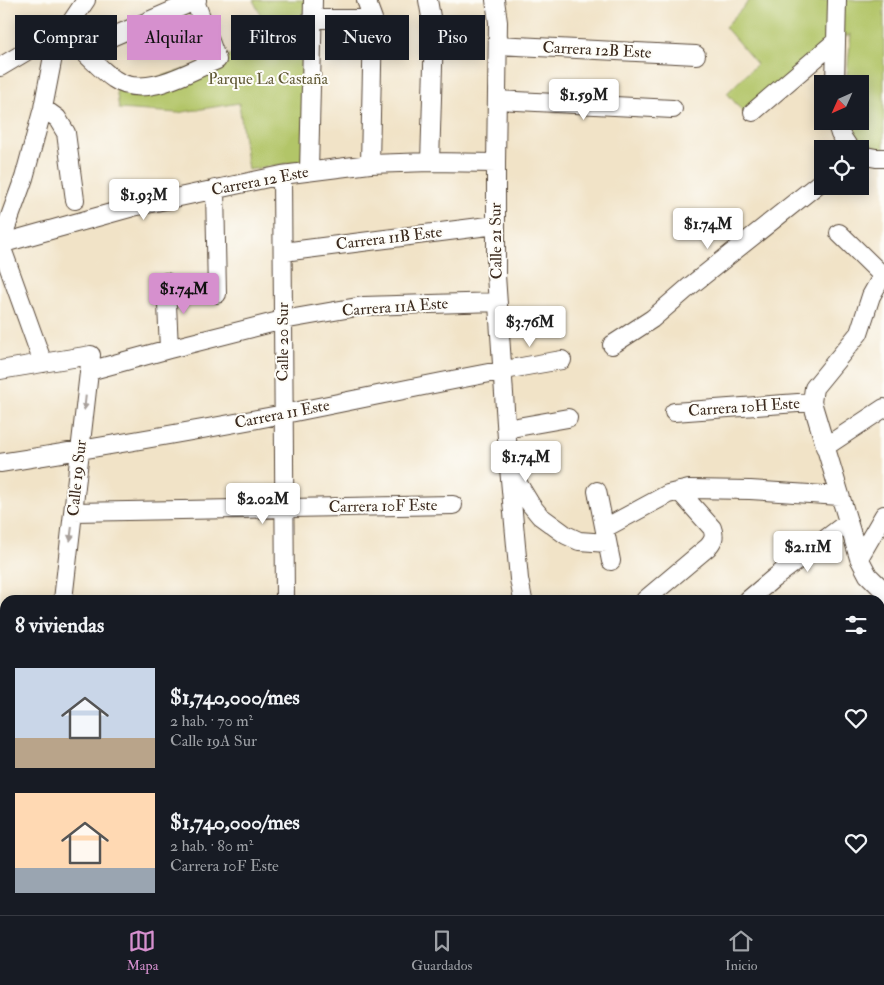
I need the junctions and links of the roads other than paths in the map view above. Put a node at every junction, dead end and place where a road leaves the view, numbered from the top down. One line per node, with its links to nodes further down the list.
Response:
1 (86, 0): 8 (street)
2 (313, 0): 9 (street)
3 (366, 0): 10 (street)
4 (428, 0): 28 (street)
5 (495, 0): 13 (street, Calle 21 Sur)
6 (837, 0): 12 (street)
7 (196, 1): 11 (street); 17 (street)
8 (76, 15)
9 (313, 15)
10 (372, 15)
11 (117, 35)
12 (836, 41): 21 (street); 25 (street)
13 (498, 45): 14 (street, Carrera 12B Este); 22 (street, Calle 21 Sur)
14 (696, 55)
15 (15, 58): 20 (street)
16 (52, 60): 23 (street)
17 (92, 60)
18 (312, 60): 31 (street)
19 (372, 60): 30 (street)
20 (0, 67)
21 (835, 75)
22 (497, 100): 24 (street); 29 (street, Calle 21 Sur)
23 (43, 108): 35 (street); 38 (street)
24 (673, 109)
25 (753, 112)
26 (869, 157): 27 (street)
27 (884, 158)
28 (430, 162): 29 (street, Carrera 12 Este); 30 (street, Carrera 12 Este)
29 (496, 163): 36 (street, Calle 21 Sur)
30 (370, 164): 31 (street, Carrera 12 Este)
31 (309, 171): 32 (street, Carrera 12 Este)
32 (282, 175): 34 (street, Carrera 12 Este); 39 (street, Calle 20 Sur)
33 (814, 187): 45 (street)
34 (215, 189): 38 (street, Carrera 12 Este); 42 (street)
35 (75, 200)
36 (496, 224): 39 (street, Carrera 11B Este); 43 (street, Calle 21 Sur)
37 (839, 233): 40 (street)
38 (0, 243): 48 (street)
39 (283, 252): 44 (street, Calle 20 Sur)
40 (883, 274): 52 (street, Carrera 10H Este)
41 (166, 282): 46 (street)
42 (217, 294)
43 (498, 302): 44 (street, Carrera 11A Este); 50 (street, Calle 21 Sur)
44 (283, 320): 46 (street, Carrera 11A Este); 55 (street, Calle 20 Sur)
45 (612, 345)
46 (169, 348): 49 (street, Carrera 11A Este)
47 (562, 360): 50 (street, Carrera 11 Este)
48 (43, 363): 49 (street, Carrera 11A Este); 51 (street, Carrera 11A Este)
49 (90, 363): 59 (street, Calle 19 Sur, one-way to 59)
50 (503, 369): 55 (street, Carrera 11 Este); 57 (street, Calle 21 Sur)
51 (0, 370)
52 (812, 402): 54 (street, Carrera 10H Este); 58 (street)
53 (884, 408): 58 (street)
54 (674, 412)
55 (284, 414): 59 (street, Carrera 11 Este); 66 (street, Calle 20 Sur)
56 (568, 418): 57 (street)
57 (506, 429): 61 (street, Calle 21 Sur)
58 (825, 447): 64 (street)
59 (80, 451): 60 (street, Carrera 11 Este); 67 (street, Calle 19 Sur)
60 (0, 463)
61 (509, 468): 70 (street); 76 (street, Calle 21 Sur)
62 (597, 491): 70 (street)
63 (679, 491): 64 (street); 70 (street); 77 (street)
64 (840, 496): 69 (street)
65 (453, 505): 66 (street, Carrera 10F Este)
66 (284, 508): 67 (street, Carrera 10F Este); 75 (street, Calle 20 Sur)
67 (74, 512): 74 (street, Calle 19 Sur, one-way to 74)
68 (884, 515): 71 (street)
69 (848, 522): 71 (street); 78 (street)
70 (606, 535): 72 (street)
71 (859, 558): 73 (street)
72 (611, 561)
73 (884, 591)
74 (64, 595)
75 (284, 595)
76 (522, 595)
77 (651, 595)
78 (754, 595)

